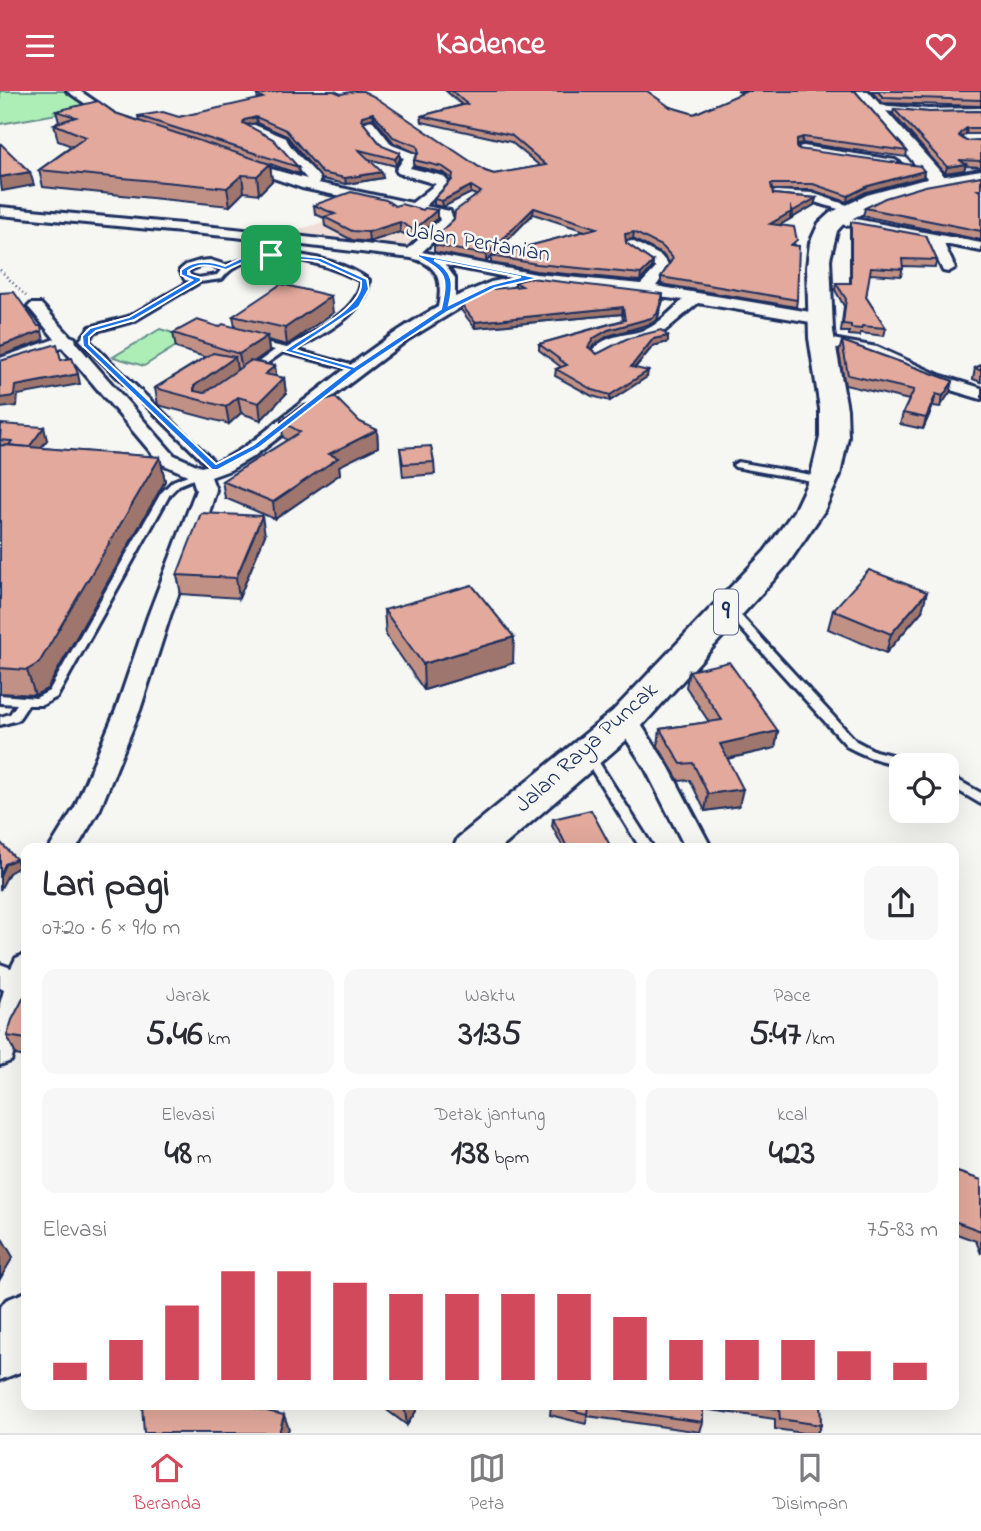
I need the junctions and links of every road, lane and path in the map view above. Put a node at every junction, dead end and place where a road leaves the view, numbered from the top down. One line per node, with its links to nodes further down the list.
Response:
1 (73, 91): 6 (street)
2 (860, 91): 3 (main road)
3 (877, 108): 4 (street); 10 (main road)
4 (981, 111)
5 (369, 124): 14 (street)
6 (131, 127)
7 (251, 128): 12 (street)
8 (803, 150): 10 (street)
9 (226, 159): 12 (street)
10 (934, 174): 11 (highway); 16 (highway)
11 (981, 176)
12 (307, 185): 14 (street)
13 (777, 195): 16 (street)
14 (416, 207): 22 (street)
15 (0, 211): 18 (street, Jalan Pertanian)
16 (843, 214): 19 (street); 32 (highway, Jalan Raya Puncak / 9)
17 (247, 221): 18 (street)
18 (278, 238): 22 (street, Jalan Pertanian)
19 (935, 239): 21 (street); 24 (street)
20 (632, 245): 28 (street)
21 (981, 247)
22 (415, 255): 26 (street, Jalan Pertanian); 31 (street)
23 (226, 268): 27 (lane); 27 (lane); 35 (lane)
24 (948, 268)
25 (0, 270): 30 (path)
26 (536, 278): 28 (street, Jalan Pertanian); 31 (street)
27 (198, 280): 42 (lane)
28 (645, 289): 29 (street, Jalan Pertanian)
29 (694, 298): 32 (street, Jalan Pertanian); 36 (street)
30 (37, 307): 34 (street)
31 (444, 310): 38 (street)
32 (821, 312): 40 (street, Jalan Pertanian); 44 (highway, Jalan Raya Puncak / 9)
33 (243, 339): 35 (lane)
34 (69, 341): 37 (street); 42 (street)
35 (285, 350): 38 (lane); 39 (lane)
36 (598, 353)
37 (0, 364)
38 (355, 369): 42 (street)
39 (236, 381)
40 (981, 394)
41 (738, 465): 44 (lane)
42 (201, 473): 43 (lane); 47 (lane); 54 (street)
43 (174, 476)
44 (823, 480): 45 (highway, Jalan Raya Puncak / 9)
45 (729, 609): 48 (highway, Jalan Raya Puncak / 9); 51 (lane)
46 (0, 699): 47 (lane)
47 (25, 701): 49 (lane)
48 (626, 720): 50 (highway, Jalan Raya Puncak / 9); 57 (street)
49 (0, 721)
50 (587, 753): 55 (highway, Jalan Raya Puncak / 9); 56 (lane)
51 (889, 758)
52 (959, 785): 53 (lane)
53 (981, 799)
54 (66, 843)
55 (488, 843)
56 (644, 843)
57 (696, 843)
58 (16, 975): 59 (street)
59 (0, 1052)
60 (21, 1326): 61 (highway)
61 (0, 1352)

